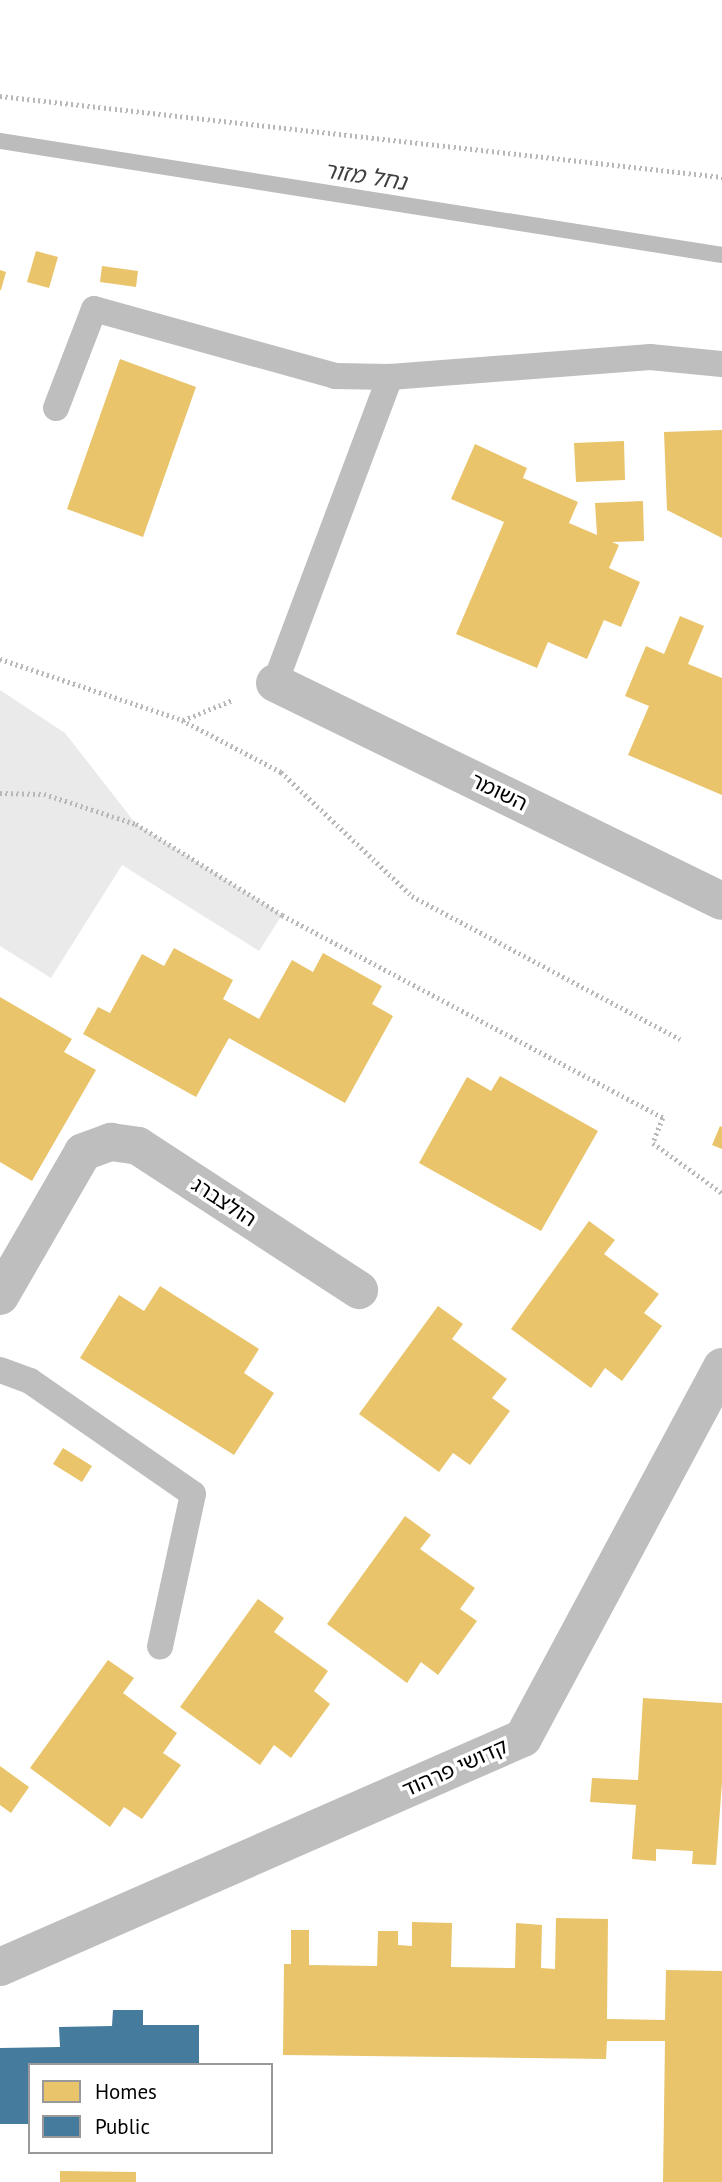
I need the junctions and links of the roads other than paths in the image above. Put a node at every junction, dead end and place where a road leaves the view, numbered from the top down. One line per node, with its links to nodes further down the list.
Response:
1 (722, 364): 2 (lane)
2 (390, 377): 3 (lane); 4 (lane)
3 (56, 408)
4 (275, 683): 5 (street, השומר)
5 (722, 901)
6 (359, 1290): 7 (street, הולצברג)
7 (0, 1296)
8 (722, 1367): 11 (street, קדושי פרהוד)
9 (0, 1370): 10 (lane)
10 (160, 1646)
11 (0, 1967)

